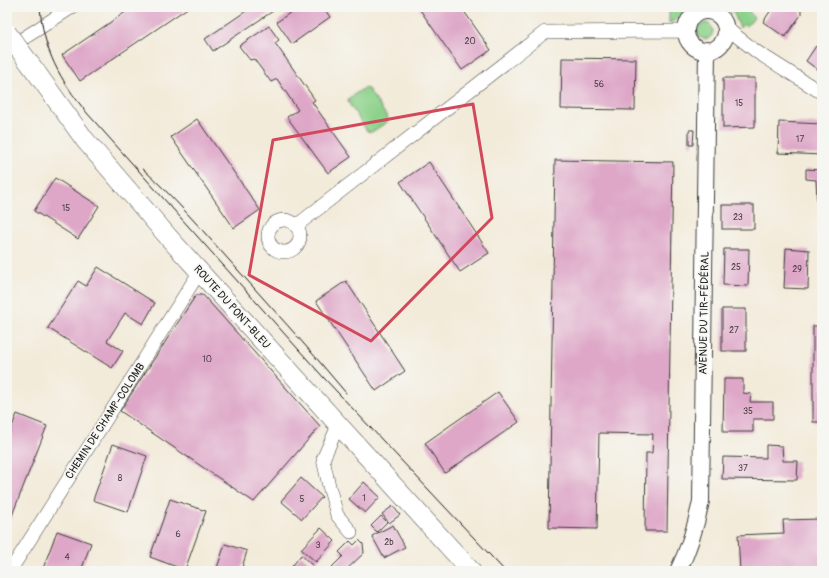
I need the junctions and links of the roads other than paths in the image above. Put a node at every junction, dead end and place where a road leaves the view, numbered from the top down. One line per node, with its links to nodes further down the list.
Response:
1 (72, 7): 6 (street)
2 (705, 9): 3 (street); 5 (street)
3 (725, 26): 7 (street); 8 (street)
4 (7, 33): 10 (main road, ROUTE DU PONT-BLEU, bridge)
5 (686, 33): 7 (street); 9 (street)
6 (7, 49)
7 (707, 50): 15 (street, AVENUE DU TIR-FÉDÉRAL)
8 (822, 93)
9 (296, 226)
10 (200, 271): 11 (main road, ROUTE DU PONT-BLEU); 13 (street, CHEMIN DE CHAMP-COLOMB)
11 (338, 426): 12 (street); 14 (main road, ROUTE DU PONT-BLEU)
12 (351, 532)
13 (10, 571)
14 (471, 571)
15 (678, 571)

